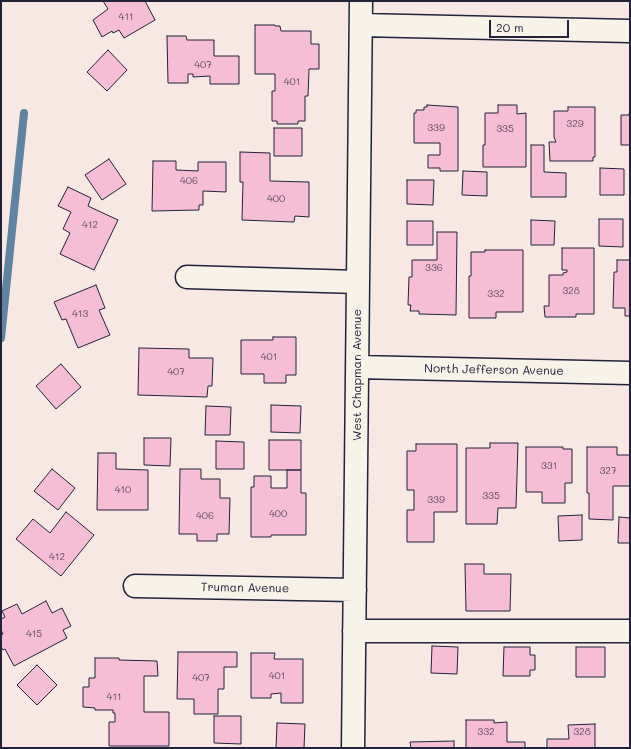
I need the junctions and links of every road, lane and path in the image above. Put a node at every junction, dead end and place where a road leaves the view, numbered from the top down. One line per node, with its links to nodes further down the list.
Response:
1 (361, 1): 2 (street, West Chapman Avenue)
2 (361, 25): 3 (street); 5 (street, West Chapman Avenue)
3 (630, 31)
4 (187, 277): 5 (street)
5 (358, 282): 6 (street, West Chapman Avenue)
6 (357, 367): 7 (street, North Jefferson Avenue); 9 (street, West Chapman Avenue)
7 (630, 373)
8 (135, 586): 9 (street, Truman Avenue)
9 (355, 590): 10 (street, West Chapman Avenue)
10 (354, 631): 11 (street); 12 (street, West Chapman Avenue)
11 (630, 632)
12 (353, 748)

